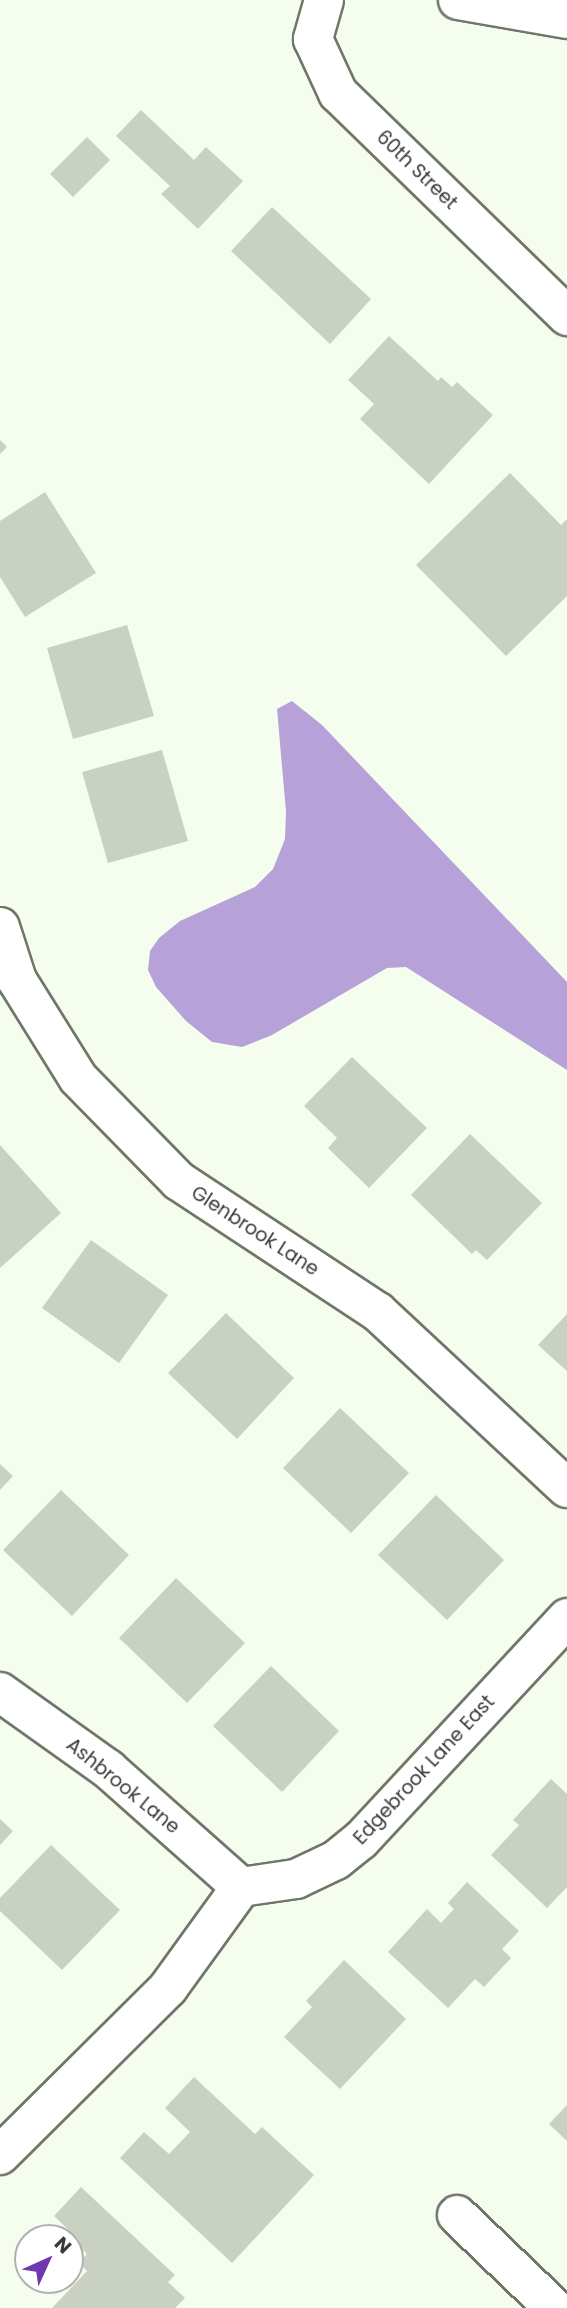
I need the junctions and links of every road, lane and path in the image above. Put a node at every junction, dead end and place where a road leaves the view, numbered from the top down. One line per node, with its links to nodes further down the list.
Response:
1 (324, 0): 4 (street, 60th Street)
2 (458, 0): 3 (street)
3 (567, 19)
4 (567, 316)
5 (0, 927): 6 (street, Glenbrook Lane)
6 (567, 1488)
7 (567, 1618): 9 (street, Edgebrook Lane East)
8 (0, 1692): 9 (street, Ashbrook Lane)
9 (241, 1887): 10 (street)
10 (0, 2155)
11 (457, 2215): 12 (street)
12 (554, 2308)

